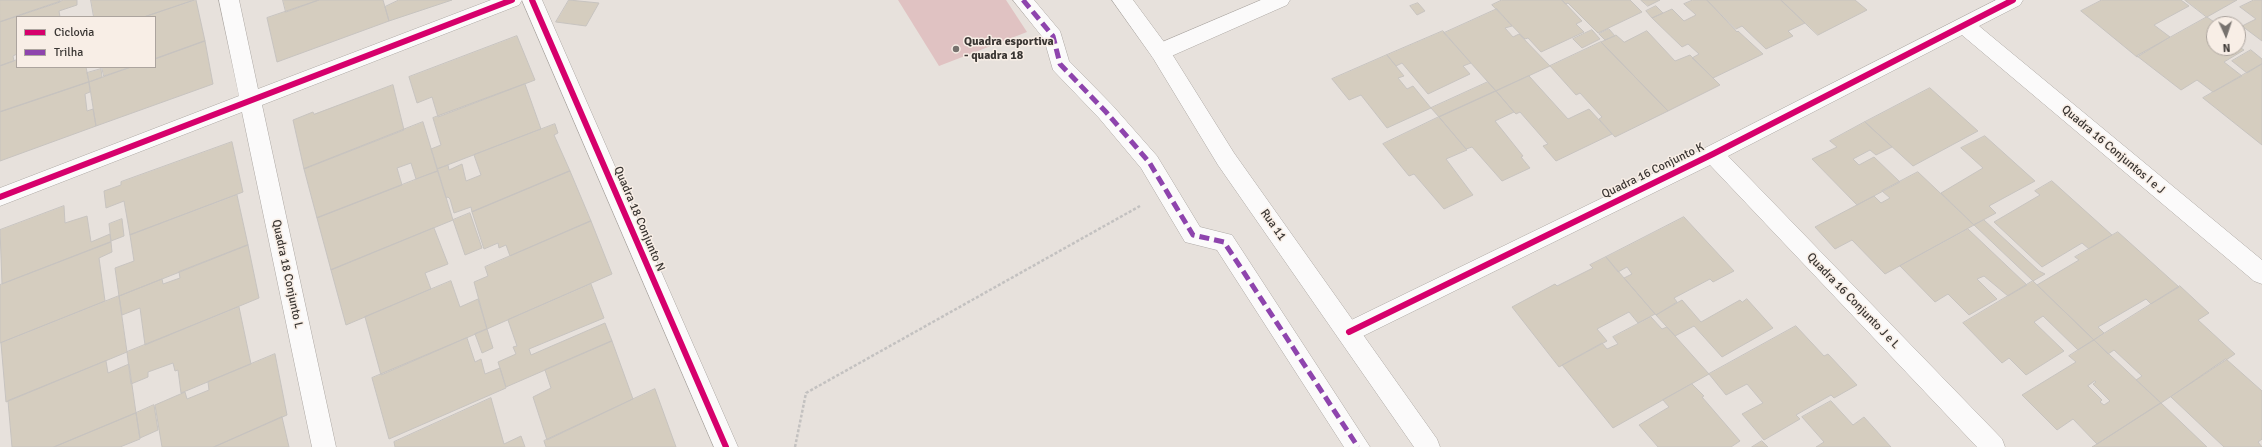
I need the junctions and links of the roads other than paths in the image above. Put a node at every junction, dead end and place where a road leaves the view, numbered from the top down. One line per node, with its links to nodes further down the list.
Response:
1 (229, 0): 10 (street, Quadra 18 Conjunto L)
2 (512, 0): 10 (street)
3 (532, 0): 16 (street, Quadra 18 Conjunto N)
4 (1023, 0): 17 (street)
5 (1122, 0): 9 (street, Rua 11)
6 (1280, 0): 9 (street)
7 (2013, 0): 8 (street, Quadra 16 Conjunto K)
8 (1964, 25): 11 (street, Quadra 16 Conjunto K); 13 (street, Quadra 16 Conjuntos I e J)
9 (1160, 52): 14 (street, Rua 11)
10 (251, 101): 12 (street); 15 (street, Quadra 18 Conjunto L)
11 (1713, 154): 14 (street, Quadra 16 Conjunto K); 19 (street, Quadra 16 Conjunto J e L)
12 (0, 197)
13 (2262, 274)
14 (1349, 332): 18 (street, Rua 11)
15 (324, 447)
16 (726, 447)
17 (1358, 447)
18 (1428, 447)
19 (1993, 447)

